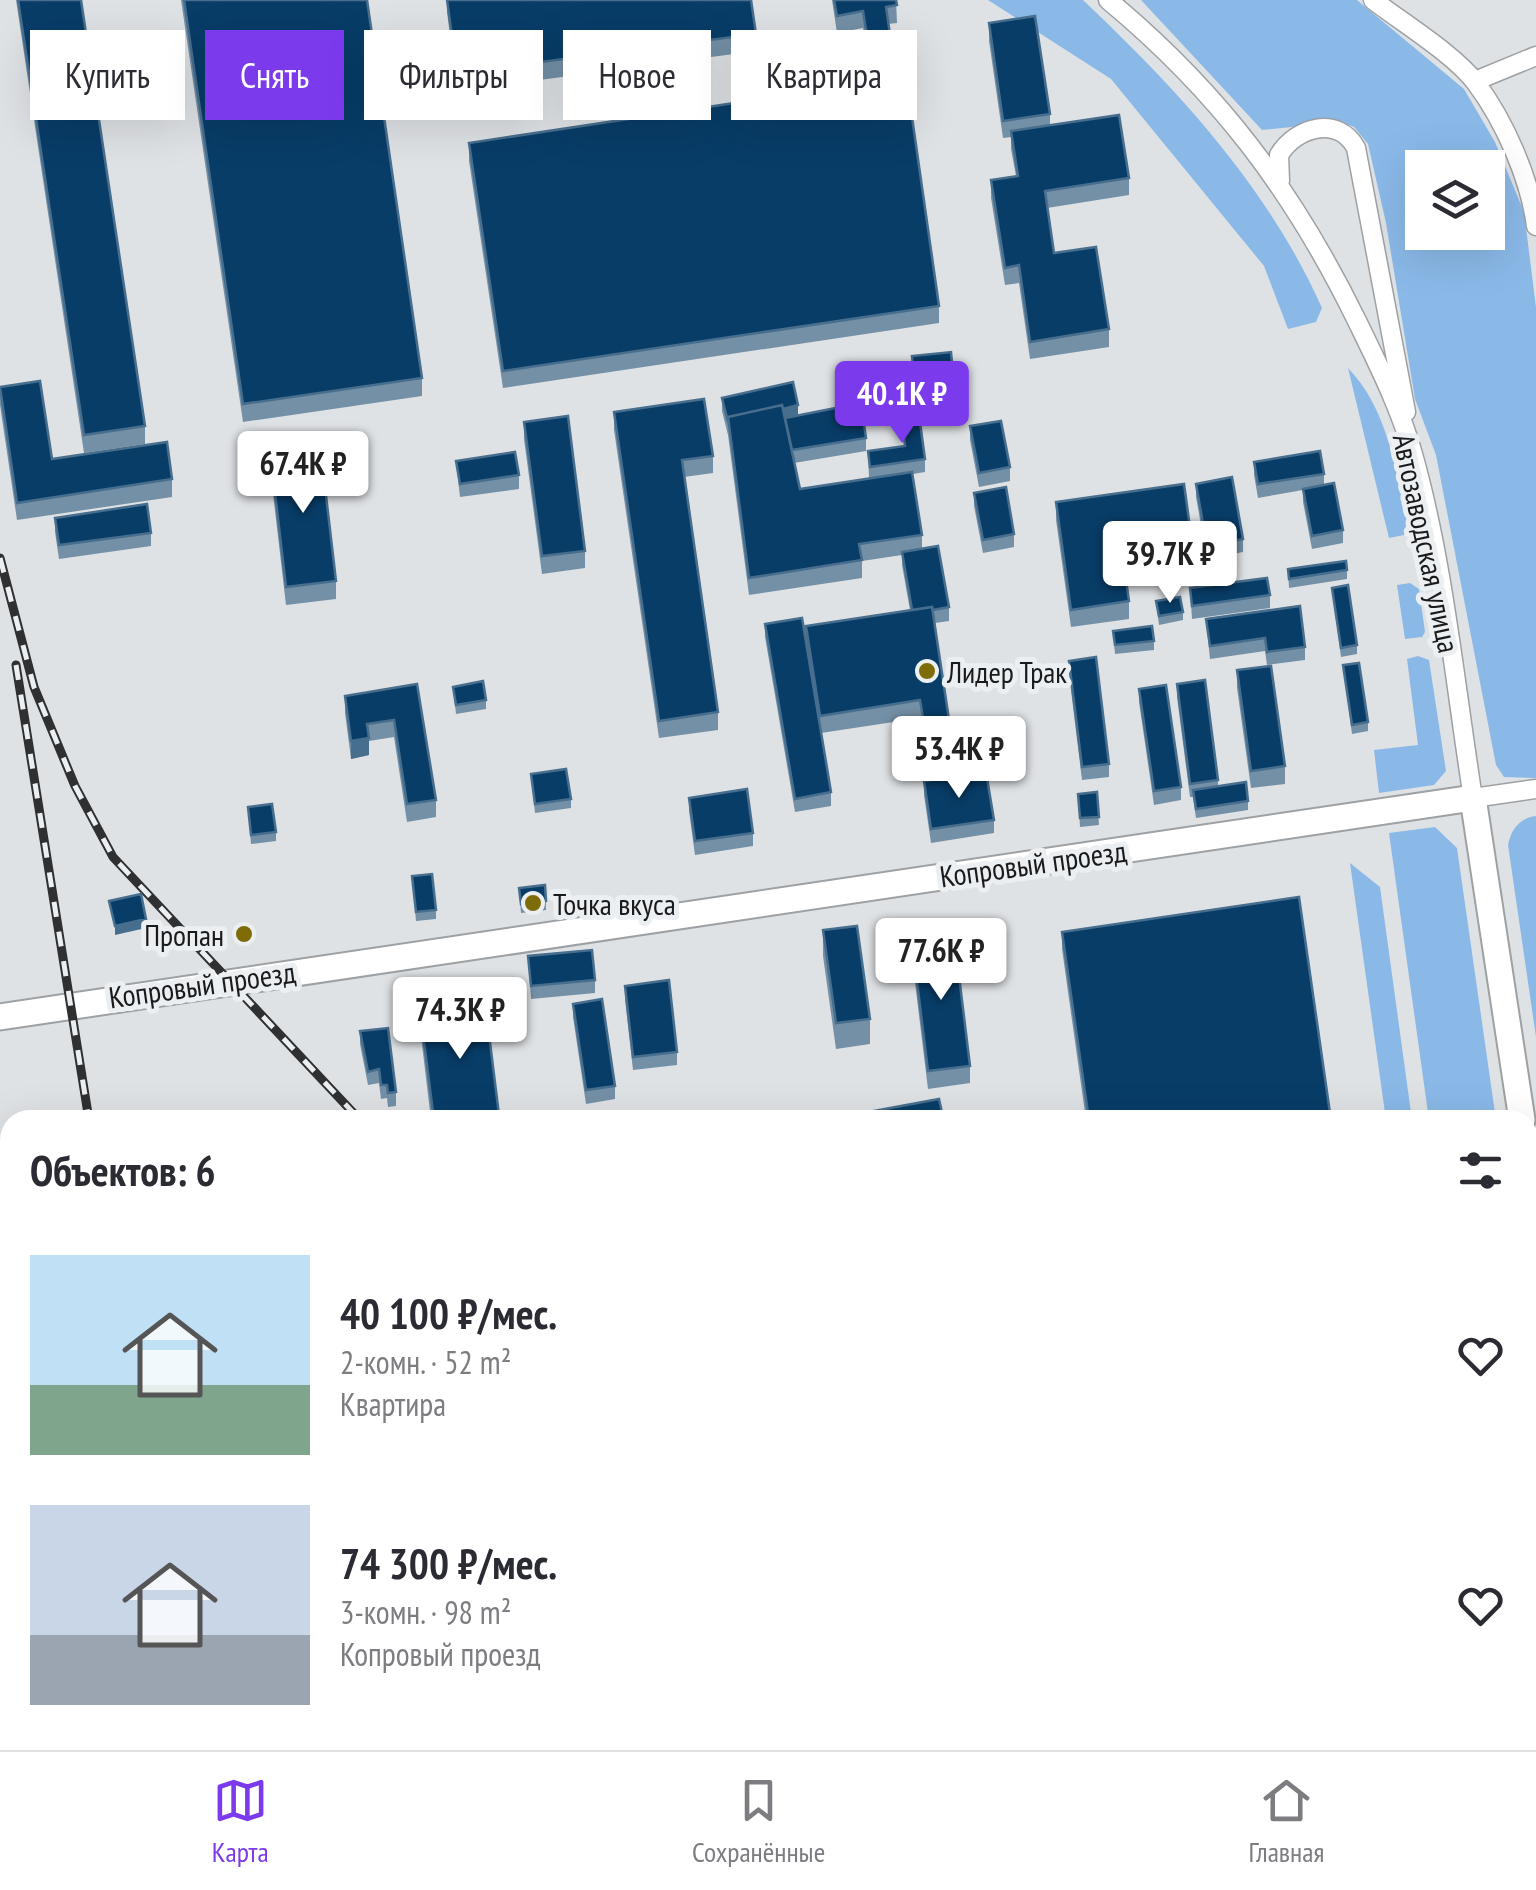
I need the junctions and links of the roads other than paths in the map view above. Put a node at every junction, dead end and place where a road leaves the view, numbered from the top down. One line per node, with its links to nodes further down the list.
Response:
1 (1108, 0): 5 (street, Автозаводская улица)
2 (1373, 0): 4 (street)
3 (1536, 56): 4 (street)
4 (1475, 81): 6 (street)
5 (1280, 181): 7 (street, Автозаводская улица); 7 (street)
6 (1536, 226)
7 (1414, 456): 9 (street, Автозаводская улица)
8 (1536, 789): 9 (street)
9 (1473, 798): 10 (main road, Копровый проезд); 11 (main road, Автозаводская улица)
10 (0, 1017)
11 (1520, 1110)

